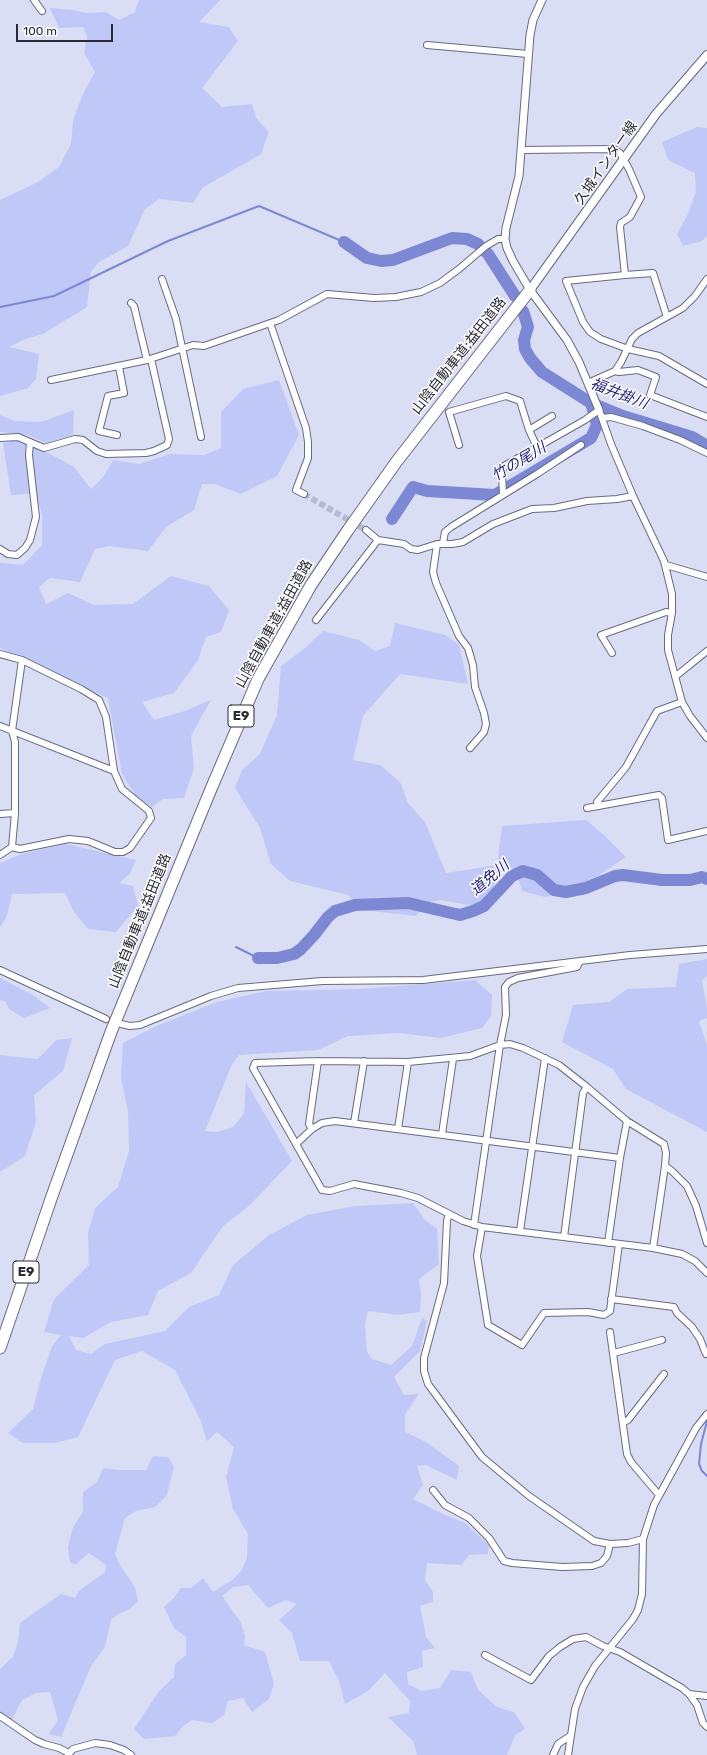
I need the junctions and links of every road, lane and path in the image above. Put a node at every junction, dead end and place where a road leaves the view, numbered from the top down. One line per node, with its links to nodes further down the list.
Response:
1 (34, 0): 3 (street)
2 (542, 0): 5 (street)
3 (42, 11)
4 (427, 45): 5 (street)
5 (528, 54): 7 (street)
6 (707, 55): 8 (main road, 久城インター線)
7 (521, 150): 8 (street); 9 (street)
8 (624, 160): 10 (street); 13 (main road, 久城インター線)
9 (505, 239): 13 (street); 16 (street)
10 (625, 275): 15 (street); 18 (street)
11 (162, 279): 17 (street)
12 (707, 279): 15 (street)
13 (530, 290): 23 (street); 103 (highway, 山陰自動車道;益田道路 / E9)
14 (132, 303): 19 (street)
15 (667, 317): 18 (street)
16 (270, 323): 17 (street); 38 (street)
17 (182, 349): 19 (street); 31 (street)
18 (628, 349): 21 (street); 24 (street)
19 (149, 359): 20 (street); 33 (street)
20 (119, 367): 22 (street); 30 (street)
21 (615, 371): 23 (street); 28 (street)
22 (51, 380)
23 (588, 383): 25 (street)
24 (707, 384)
25 (599, 410): 27 (street); 36 (street)
26 (552, 416): 29 (street)
27 (602, 418): 37 (street); 40 (street)
28 (707, 418)
29 (528, 430): 34 (street); 36 (street)
30 (117, 436)
31 (202, 437)
32 (0, 438): 33 (street)
33 (30, 442): 44 (street)
34 (459, 445)
35 (582, 445): 39 (street)
36 (537, 447): 39 (street)
37 (707, 453)
38 (304, 494)
39 (503, 495): 43 (street)
40 (633, 496): 43 (street); 45 (street)
41 (366, 530): 42 (street)
42 (378, 540): 43 (street); 48 (street)
43 (440, 543): 58 (street)
44 (0, 549)
45 (666, 565): 46 (street); 47 (street)
46 (707, 577)
47 (672, 613): 50 (street); 53 (street)
48 (316, 620)
49 (707, 651): 53 (street)
50 (612, 653)
51 (0, 654): 52 (street)
52 (22, 660): 56 (street); 59 (street)
53 (676, 676): 54 (street)
54 (682, 702): 57 (street); 60 (street)
55 (0, 726): 56 (street)
56 (12, 731): 59 (street); 63 (street)
57 (707, 738)
58 (470, 748)
59 (114, 771): 65 (street)
60 (599, 806): 61 (street); 64 (street)
61 (586, 808)
62 (0, 814): 63 (street)
63 (15, 814): 65 (street)
64 (707, 831)
65 (12, 847): 66 (street)
66 (0, 855)
67 (707, 949): 68 (street)
68 (580, 961): 71 (street); 72 (street)
69 (0, 970): 70 (street)
70 (106, 1019)
71 (121, 1024)
72 (500, 1045): 73 (street); 74 (street); 84 (street)
73 (545, 1058): 78 (street); 86 (street)
74 (453, 1059): 77 (street); 83 (street)
75 (318, 1061): 76 (street); 81 (street); 85 (street)
76 (364, 1061): 77 (street); 80 (street)
77 (408, 1062): 82 (street)
78 (587, 1087): 79 (street); 87 (street)
79 (627, 1121): 88 (street); 89 (street)
80 (354, 1123): 81 (street); 82 (street)
81 (312, 1129): 85 (street)
82 (398, 1129): 83 (street)
83 (442, 1134): 84 (street)
84 (486, 1140): 86 (street); 91 (street)
85 (296, 1144): 90 (street)
86 (531, 1146): 87 (street); 93 (street)
87 (576, 1152): 88 (street); 94 (street)
88 (620, 1158): 95 (street)
89 (665, 1166): 96 (street); 98 (street)
90 (449, 1214): 91 (street); 112 (street)
91 (474, 1225): 92 (street)
92 (482, 1227): 93 (street); 100 (street)
93 (520, 1231): 94 (street)
94 (564, 1237): 95 (street)
95 (608, 1243): 97 (street)
96 (707, 1243)
97 (619, 1244): 98 (street); 100 (street)
98 (653, 1248): 99 (street)
99 (707, 1273)
100 (612, 1299): 105 (street)
101 (610, 1332): 104 (street)
102 (662, 1340): 104 (street)
103 (0, 1348)
104 (614, 1353): 108 (street)
105 (706, 1354)
106 (664, 1374): 108 (street)
107 (707, 1414): 110 (street)
108 (624, 1422): 110 (street)
109 (433, 1490): 112 (street)
110 (659, 1495): 111 (street)
111 (643, 1539): 112 (street); 113 (street)
112 (610, 1544)
113 (610, 1648): 114 (street); 115 (street); 119 (street)
114 (485, 1655)
115 (689, 1694): 116 (street); 118 (street)
116 (707, 1696)
117 (0, 1716): 120 (street)
118 (707, 1727)
119 (570, 1736): 122 (street); 123 (street)
120 (69, 1754): 121 (street)
121 (132, 1755)
122 (553, 1755)
123 (568, 1755)

